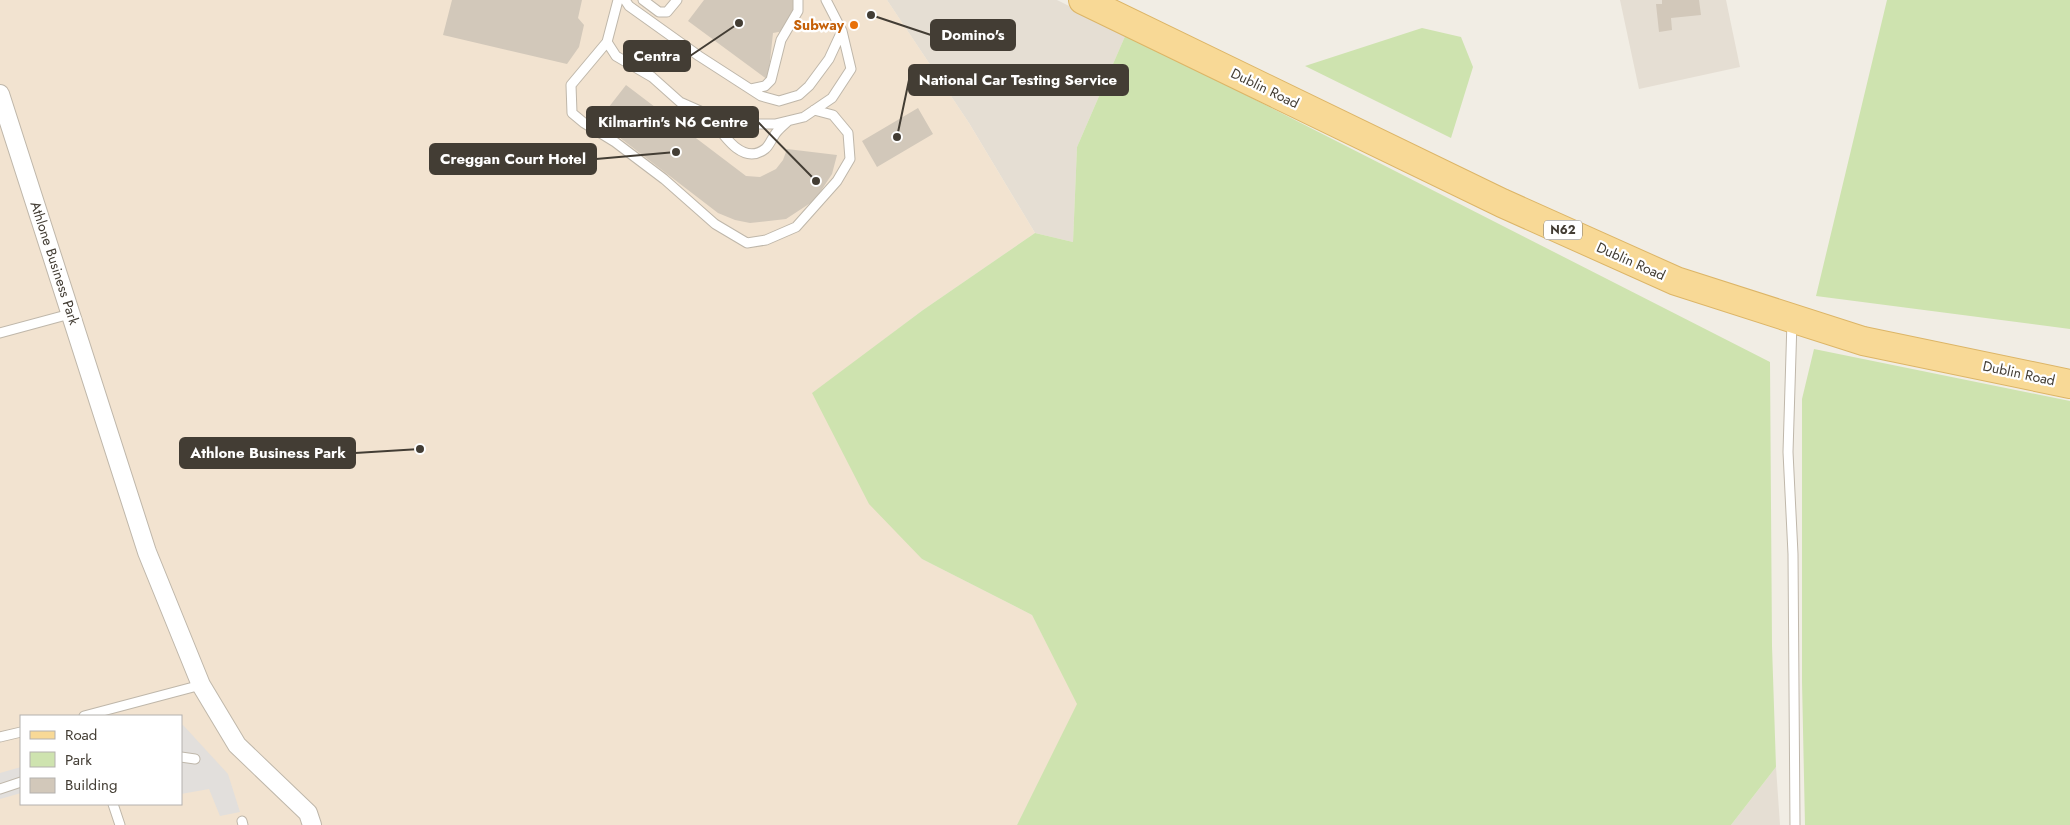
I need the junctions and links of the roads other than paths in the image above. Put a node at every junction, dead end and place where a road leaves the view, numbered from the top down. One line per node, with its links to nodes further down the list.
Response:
1 (618, 0): 9 (lane)
2 (625, 0): 10 (lane)
3 (643, 0): 4 (lane)
4 (677, 0)
5 (798, 0): 10 (lane)
6 (826, 0): 8 (lane)
7 (1083, 0): 16 (main road, Dublin Road / N62)
8 (842, 31): 10 (lane); 12 (lane)
9 (607, 42): 12 (lane); 13 (lane)
10 (750, 89)
11 (0, 94): 15 (street, Athlone Business Park)
12 (814, 110): 14 (lane)
13 (708, 114): 14 (lane); 14 (lane)
14 (788, 121)
15 (70, 314): 17 (lane); 19 (street, Athlone Business Park)
16 (1792, 318): 18 (main road, Dublin Road / N62); 30 (lane)
17 (0, 333)
18 (2070, 384)
19 (201, 686): 20 (lane); 29 (street, Athlone Business Park)
20 (92, 715)
21 (20, 732): 22 (lane)
22 (0, 737)
23 (182, 758): 24 (lane)
24 (195, 759)
25 (20, 782): 26 (lane)
26 (0, 789)
27 (113, 805): 28 (lane)
28 (120, 825)
29 (312, 825)
30 (1795, 825)

